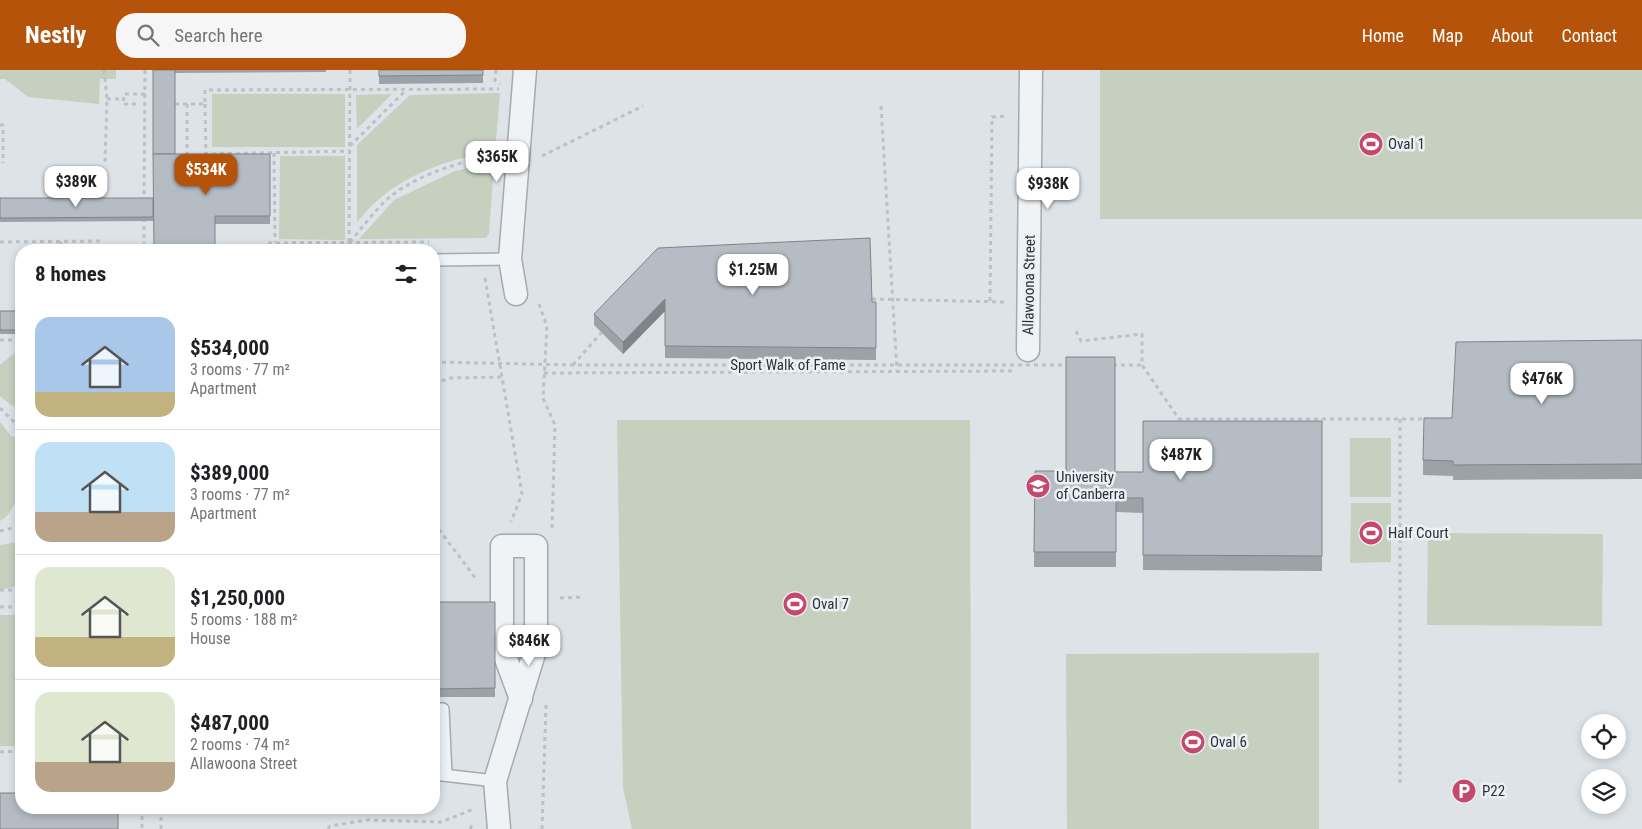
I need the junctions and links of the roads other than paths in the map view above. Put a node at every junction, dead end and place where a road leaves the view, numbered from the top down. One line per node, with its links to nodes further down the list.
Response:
1 (525, 70): 3 (street)
2 (1031, 70): 6 (street, Allawoona Street)
3 (510, 259): 4 (lane); 5 (street)
4 (440, 260)
5 (516, 294)
6 (1028, 350)
7 (521, 699): 7 (street); 10 (street)
8 (440, 708): 9 (lane)
9 (440, 775): 10 (lane)
10 (495, 781): 11 (street)
11 (499, 829)

